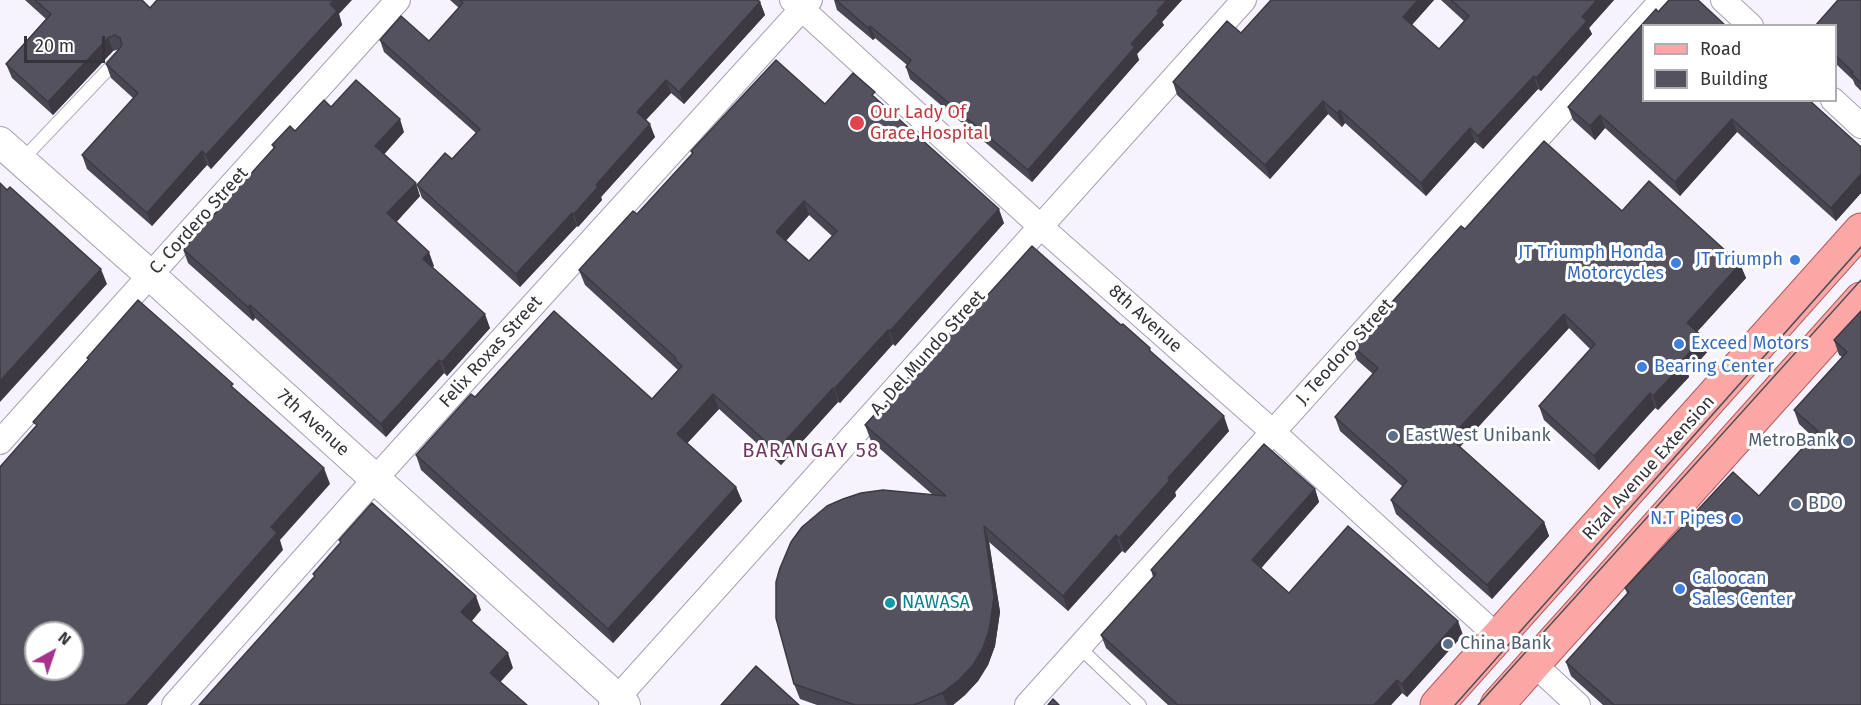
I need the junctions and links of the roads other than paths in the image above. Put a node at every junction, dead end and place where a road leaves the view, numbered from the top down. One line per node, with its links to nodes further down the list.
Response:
1 (398, 0): 13 (street, C. Cordero Street)
2 (1244, 0): 11 (street, A. Del Mundo Street)
3 (1662, 0): 15 (street, J. Teodoro Street)
4 (1723, 0): 6 (street)
5 (801, 3): 11 (street, 8th Avenue); 17 (street, Felix Roxas Street)
6 (1749, 24)
7 (120, 57): 10 (lane)
8 (1835, 102): 9 (street)
9 (1861, 126)
10 (11, 151): 13 (street, 7th Avenue)
11 (1041, 227): 15 (street, 8th Avenue); 21 (street, A. Del Mundo Street)
12 (1861, 230): 18 (main road, Rizal Avenue Extension)
13 (150, 275): 16 (street, C. Cordero Street); 17 (street, 7th Avenue)
14 (1861, 299): 20 (main road)
15 (1273, 432): 18 (street, 8th Avenue); 19 (street, J. Teodoro Street)
16 (0, 442)
17 (375, 479): 21 (street, 7th Avenue); 22 (street, Felix Roxas Street)
18 (1498, 637): 25 (main road, Rizal Avenue Extension)
19 (1079, 647): 23 (street, J. Teodoro Street); 24 (lane)
20 (1534, 664): 26 (main road); 27 (street)
21 (618, 703)
22 (174, 705)
23 (1027, 705)
24 (1140, 705)
25 (1437, 705)
26 (1497, 705)
27 (1578, 705)

